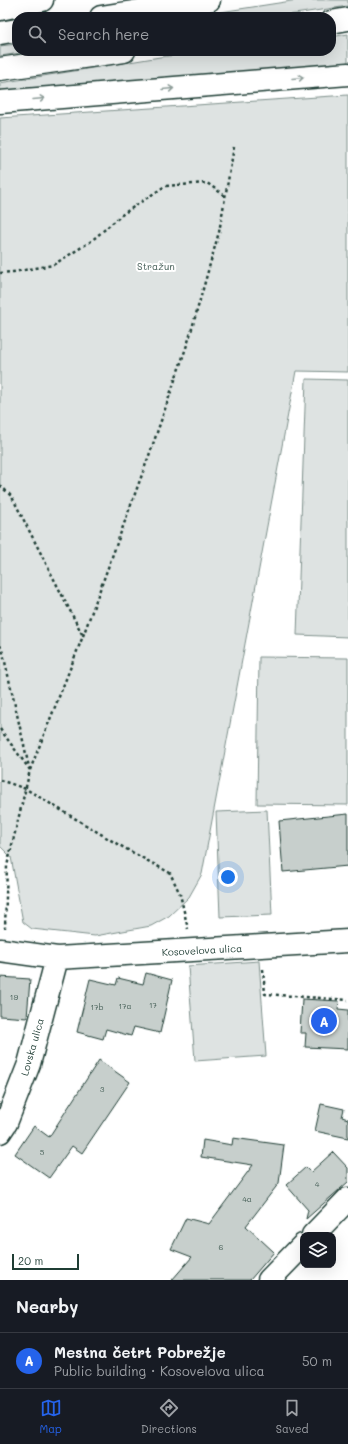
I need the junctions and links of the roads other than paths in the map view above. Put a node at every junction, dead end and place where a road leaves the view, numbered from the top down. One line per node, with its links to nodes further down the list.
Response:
1 (42, 0): 3 (main road)
2 (209, 0): 4 (main road)
3 (0, 9)
4 (133, 12)
5 (348, 19): 6 (main road)
6 (336, 21)
7 (12, 31): 8 (main road)
8 (0, 33)
9 (88, 56): 10 (main road)
10 (0, 68)
11 (348, 74): 12 (main road, one-way to 11)
12 (0, 102)
13 (348, 941): 15 (main road, Kosovelova ulica)
14 (2, 950): 15 (main road, Kosovelova ulica)
15 (57, 958): 16 (main road, Lovska ulica)
16 (0, 1132)
17 (348, 1199): 18 (main road)
18 (316, 1232)
19 (300, 1248): 20 (main road)
20 (269, 1280)

